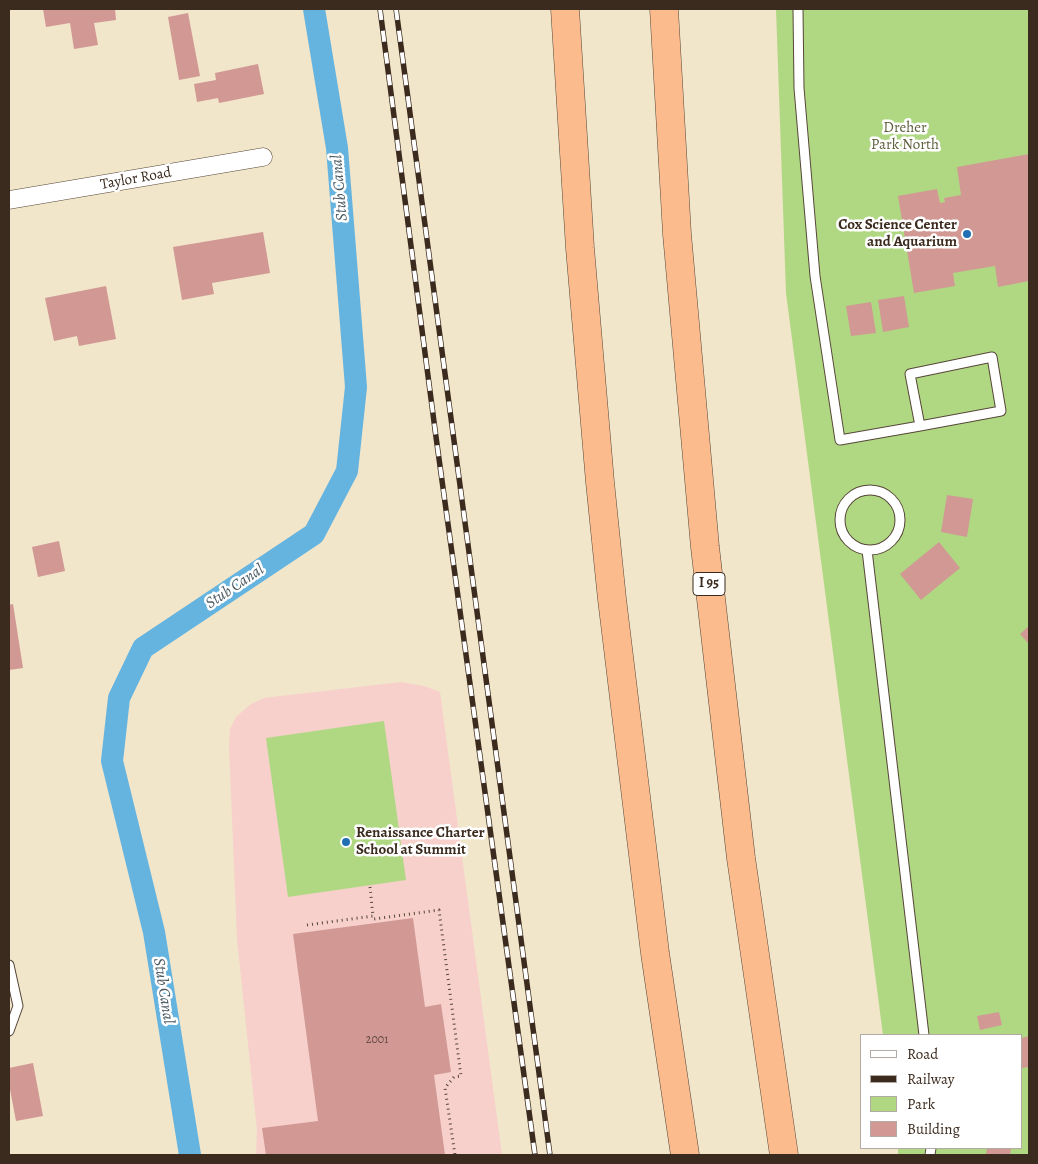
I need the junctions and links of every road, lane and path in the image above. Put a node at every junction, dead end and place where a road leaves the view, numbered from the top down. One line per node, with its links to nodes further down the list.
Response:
1 (565, 9): 15 (highway)
2 (664, 9): 16 (highway, I 95)
3 (798, 9): 6 (lane)
4 (263, 158): 5 (street, Taylor Road)
5 (9, 200)
6 (920, 426): 6 (lane)
7 (866, 550): 7 (lane); 13 (lane)
8 (370, 887): 9 (path)
9 (374, 916): 10 (path); 14 (path)
10 (307, 925)
11 (9, 965): 12 (lane)
12 (9, 1031)
13 (924, 1034)
14 (455, 1155)
15 (685, 1155)
16 (784, 1155)

